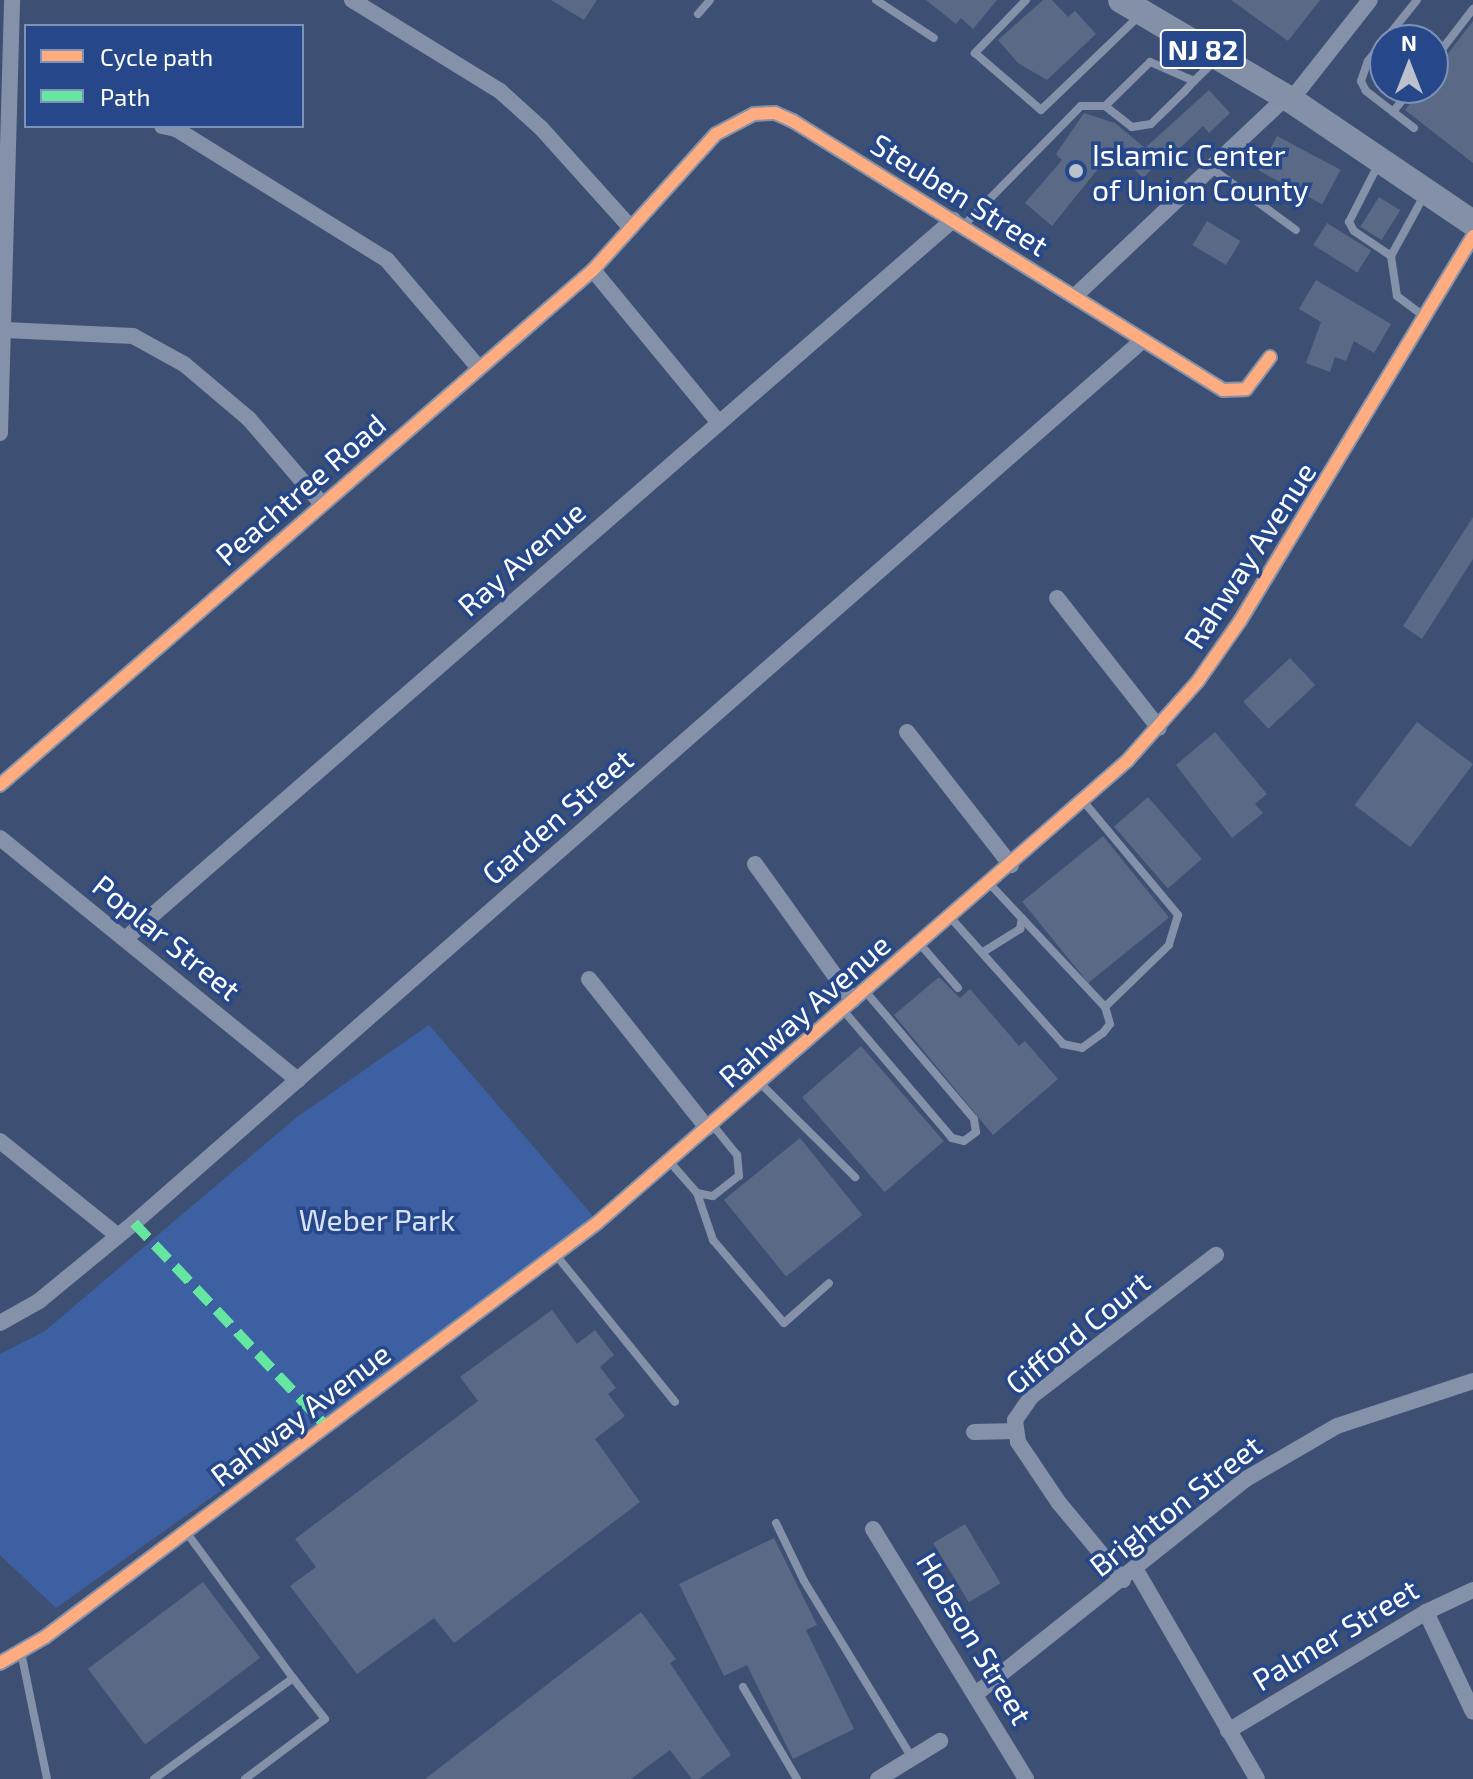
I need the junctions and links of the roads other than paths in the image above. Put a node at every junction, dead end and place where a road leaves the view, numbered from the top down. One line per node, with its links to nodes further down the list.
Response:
1 (12, 0): 19 (street)
2 (352, 0): 27 (street)
3 (710, 0): 10 (lane)
4 (876, 0): 11 (lane)
5 (1026, 0): 8 (lane)
6 (1370, 0): 15 (street)
7 (1417, 0): 18 (lane)
8 (1132, 6): 13 (main road, NJ 82)
9 (1473, 9): 12 (lane)
10 (698, 14)
11 (934, 38)
12 (1449, 40)
13 (1218, 57): 14 (lane); 15 (main road, NJ 82)
14 (1194, 81): 17 (lane); 17 (lane)
15 (1288, 99): 22 (main road, NJ 82); 23 (street)
16 (1399, 104): 18 (lane)
17 (1105, 106): 25 (lane)
18 (1393, 112): 21 (lane)
19 (18, 114): 34 (street)
20 (171, 128): 37 (street)
21 (1414, 128)
22 (1380, 161): 24 (main road, NJ 82); 30 (lane)
23 (1211, 168): 28 (lane); 32 (street)
24 (1426, 192): 26 (main road, NJ 82); 30 (lane)
25 (958, 223): 27 (street, Steuben Street); 32 (street, Steuben Street); 38 (street, Ray Avenue)
26 (1473, 223)
27 (630, 227): 31 (street, Peachtree Road)
28 (1296, 230)
29 (1473, 236): 33 (street, Rahway Avenue)
30 (1391, 256): 33 (lane)
31 (593, 270): 37 (street, Peachtree Road); 38 (street)
32 (1075, 296): 35 (street, Steuben Street)
33 (1427, 318): 42 (street, Rahway Avenue)
34 (5, 330): 39 (street); 40 (street)
35 (1143, 340): 36 (street, Steuben Street); 59 (street, Garden Street)
36 (1270, 357)
37 (479, 368): 40 (street, Peachtree Road)
38 (719, 423): 52 (street, Ray Avenue)
39 (0, 433)
40 (322, 504): 44 (street, Peachtree Road)
41 (1057, 598): 42 (street)
42 (1159, 728): 45 (street, Rahway Avenue)
43 (907, 732): 48 (street)
44 (0, 785)
45 (1084, 802): 48 (street, Rahway Avenue); 58 (lane)
46 (0, 838): 52 (street, Poplar Street)
47 (755, 864): 57 (street)
48 (1011, 865): 49 (street, Rahway Avenue)
49 (989, 883): 50 (street, Rahway Avenue); 51 (lane)
50 (950, 917): 53 (street, Rahway Avenue); 54 (lane)
51 (1022, 918): 54 (lane); 58 (lane)
52 (125, 939): 59 (street, Poplar Street)
53 (920, 944): 56 (lane); 57 (street, Rahway Avenue)
54 (983, 952): 58 (lane)
55 (589, 979): 61 (street)
56 (958, 988)
57 (854, 1001): 57 (lane); 60 (street, Rahway Avenue)
58 (1105, 1007)
59 (298, 1080): 66 (street, Garden Street)
60 (760, 1083): 61 (street, Rahway Avenue); 64 (lane)
61 (710, 1126): 63 (street, Rahway Avenue); 65 (lane)
62 (0, 1141): 66 (street)
63 (669, 1161): 65 (lane); 67 (street, Rahway Avenue)
64 (855, 1177)
65 (697, 1193): 69 (lane)
66 (117, 1235): 70 (street, Garden Street)
67 (555, 1254): 72 (lane); 77 (street, Rahway Avenue)
68 (1216, 1255): 73 (street, Gifford Court)
69 (829, 1283)
70 (0, 1323)
71 (1473, 1381): 78 (street, Brighton Street)
72 (675, 1402)
73 (1015, 1431): 74 (street); 78 (street, Gifford Court)
74 (974, 1432)
75 (776, 1523): 89 (lane)
76 (873, 1529): 85 (street, Hobson Street)
77 (186, 1532): 81 (street, Rahway Avenue); 83 (lane)
78 (1130, 1575): 85 (street, Brighton Street); 87 (street, Gifford Court)
79 (1473, 1590): 80 (street, Palmer Street)
80 (1426, 1612): 86 (street); 87 (street, Palmer Street)
81 (20, 1651): 82 (street, Rahway Avenue); 90 (lane)
82 (0, 1663)
83 (293, 1678): 91 (lane); 92 (lane)
84 (743, 1687): 93 (lane)
85 (977, 1693): 95 (street, Hobson Street)
86 (1473, 1712)
87 (1228, 1731): 96 (street, Gifford Court)
88 (940, 1741): 89 (street)
89 (912, 1758): 94 (street)
90 (47, 1779)
91 (154, 1779)
92 (245, 1779)
93 (797, 1779)
94 (878, 1779)
95 (1026, 1779)
96 (1257, 1779)

